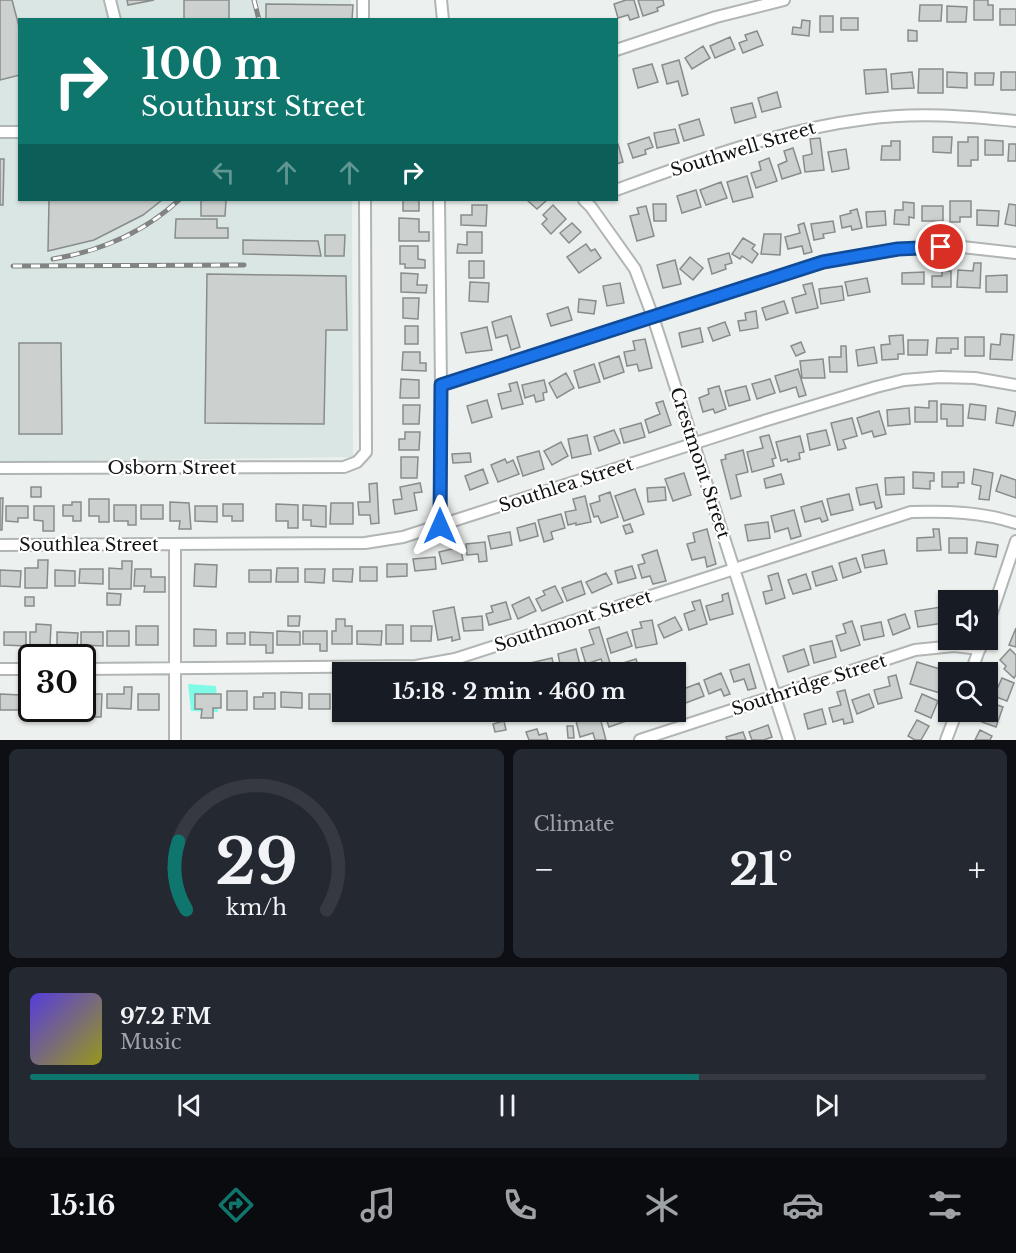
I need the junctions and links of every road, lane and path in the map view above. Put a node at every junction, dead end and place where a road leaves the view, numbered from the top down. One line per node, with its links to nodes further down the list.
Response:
1 (110, 0): 5 (street)
2 (363, 0): 6 (street)
3 (441, 0): 7 (street)
4 (784, 0): 8 (street)
5 (114, 18)
6 (363, 18)
7 (443, 18)
8 (618, 49)
9 (1016, 121): 12 (street, Southwell Street)
10 (0, 132): 11 (street)
11 (18, 132)
12 (618, 189)
13 (365, 201): 21 (street, Osborn Street)
14 (439, 201): 18 (street)
15 (587, 203): 17 (street, Crestmont Street)
16 (1016, 253): 17 (street)
17 (652, 316): 18 (street); 20 (street, Crestmont Street)
18 (441, 385): 23 (street)
19 (1016, 385): 20 (street, Southlea Street)
20 (693, 444): 23 (street, Southlea Street); 27 (street, Crestmont Street)
21 (0, 468)
22 (1016, 523): 27 (street, Southmont Street)
23 (440, 526): 26 (street, Southlea Street)
24 (1016, 541): 28 (street)
25 (0, 545): 26 (street, Southlea Street)
26 (175, 545): 30 (street)
27 (734, 570): 30 (street, Southmont Street); 34 (street, Crestmont Street)
28 (998, 594)
29 (938, 647): 34 (street, Southridge Street)
30 (175, 668): 33 (street, Southmont Street); 36 (street)
31 (0, 669): 32 (street)
32 (18, 669)
33 (96, 669)
34 (775, 696): 37 (street, Southridge Street); 38 (street, Crestmont Street)
35 (953, 722): 39 (street)
36 (175, 740)
37 (640, 740)
38 (789, 740)
39 (946, 740)

